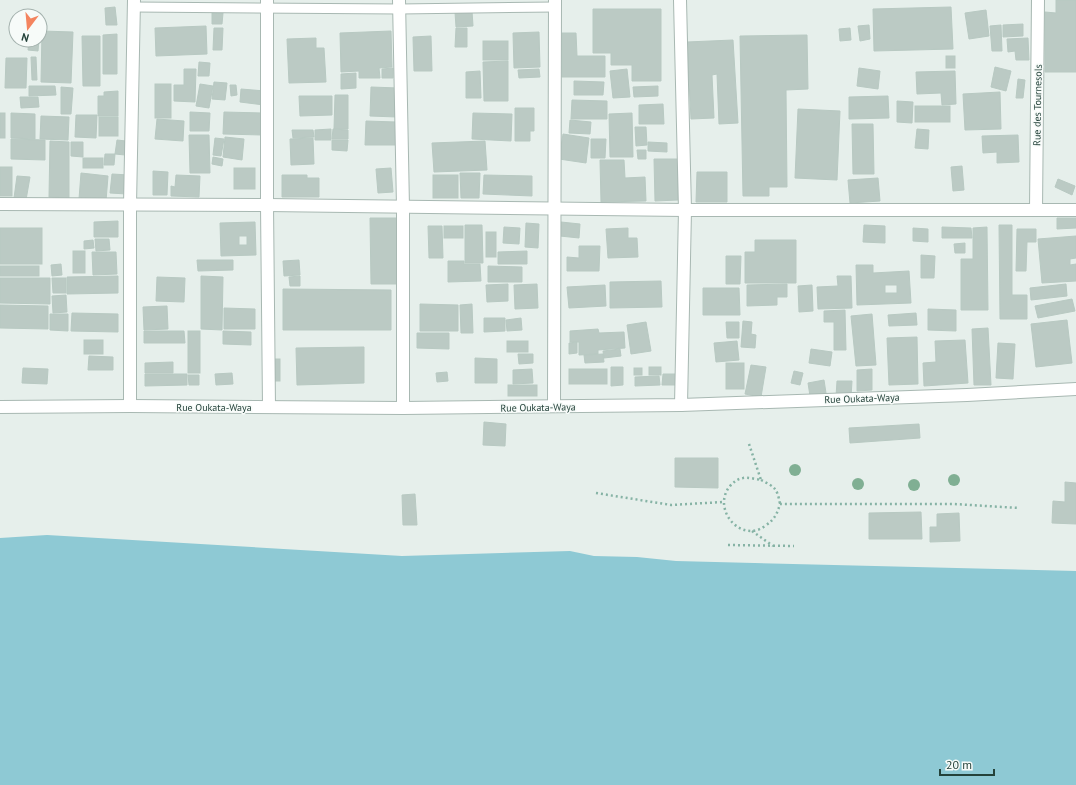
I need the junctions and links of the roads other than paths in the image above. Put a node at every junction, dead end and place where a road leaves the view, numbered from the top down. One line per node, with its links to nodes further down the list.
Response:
1 (680, 0): 12 (street)
2 (1038, 0): 13 (street, Rue des Tournesols)
3 (555, 3): 6 (lane); 11 (street)
4 (134, 4): 5 (lane); 8 (street)
5 (267, 4): 6 (lane); 9 (street)
6 (399, 5): 10 (street)
7 (0, 204): 8 (street)
8 (130, 205): 9 (street); 17 (street)
9 (267, 205): 10 (street); 20 (street)
10 (403, 207): 11 (street); 21 (street)
11 (554, 208): 12 (street); 18 (street)
12 (685, 210): 13 (street); 16 (street)
13 (1036, 210): 14 (street)
14 (1076, 210)
15 (1076, 389): 16 (street, Rue Oukata-Waya)
16 (681, 405): 18 (street, Rue Oukata-Waya)
17 (130, 406): 19 (street, Rue Oukata-Waya); 20 (street, Rue Oukata-Waya)
18 (554, 406): 21 (street, Rue Oukata-Waya)
19 (0, 407)
20 (269, 407): 21 (street, Rue Oukata-Waya)
21 (404, 408)

